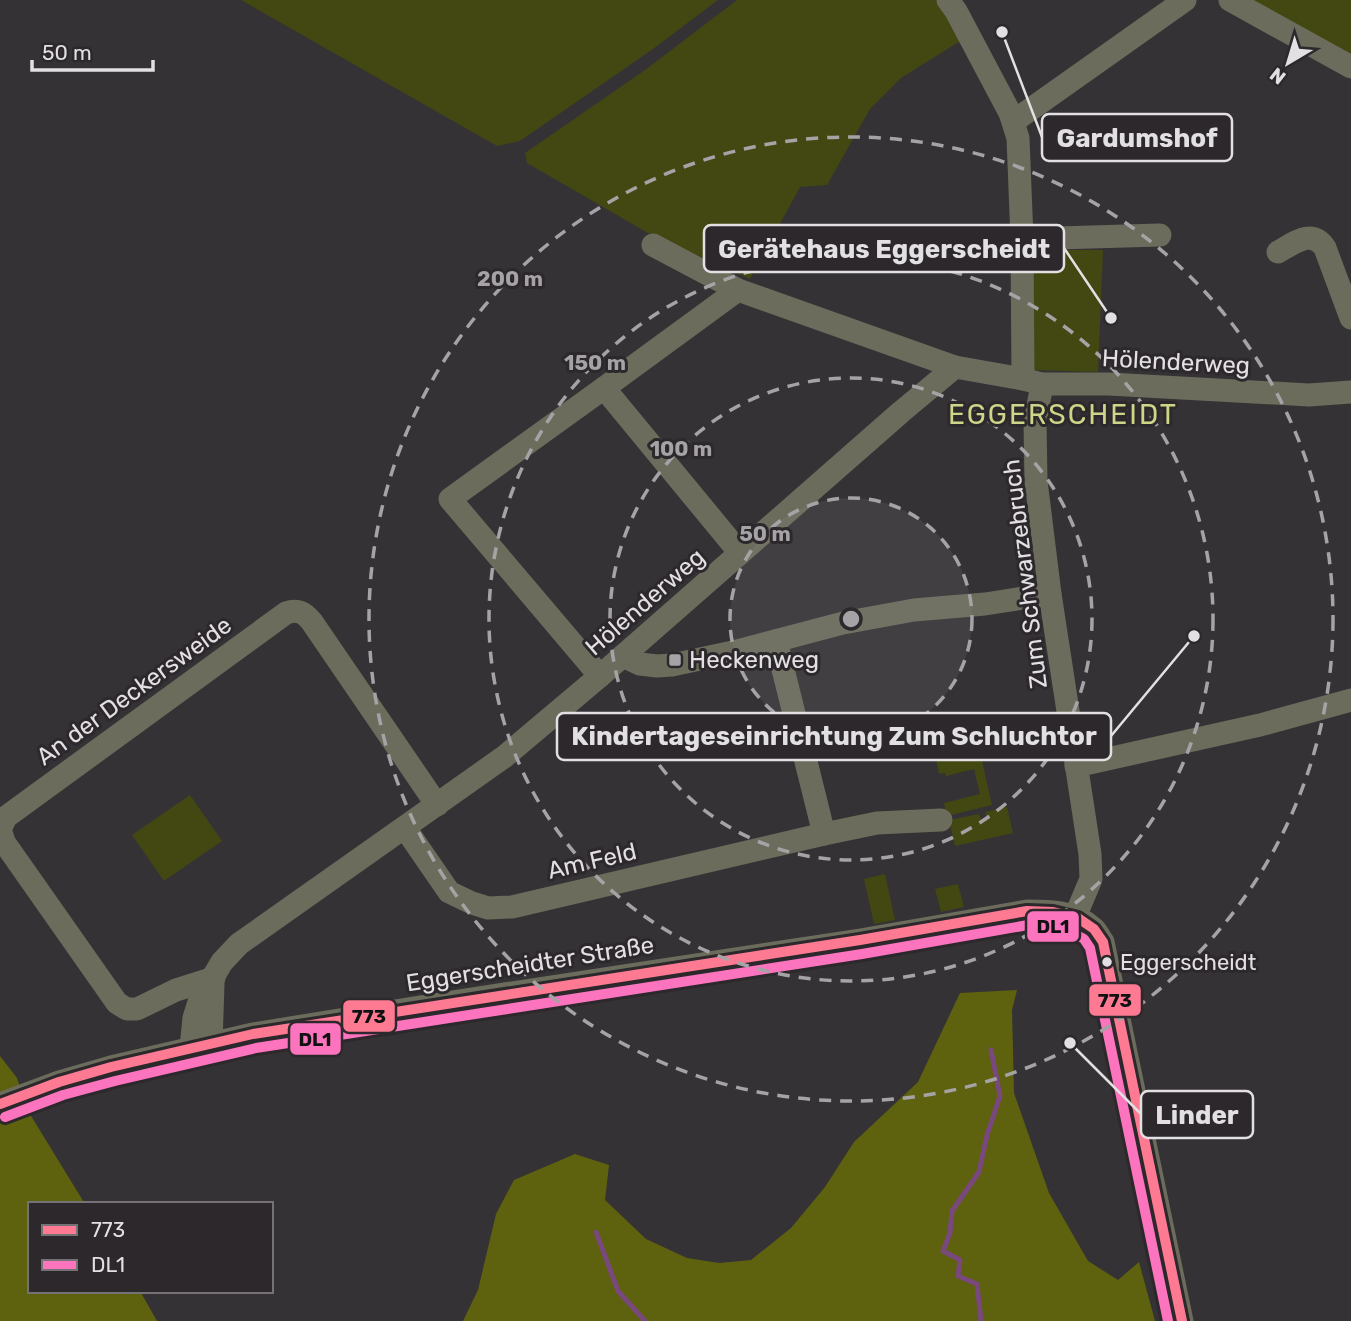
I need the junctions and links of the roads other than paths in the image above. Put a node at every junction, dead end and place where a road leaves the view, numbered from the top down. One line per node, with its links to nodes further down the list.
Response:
1 (948, 0): 5 (street)
2 (1185, 0): 5 (street)
3 (1230, 0): 4 (street)
4 (1351, 67)
5 (1014, 121): 7 (street, Zum Schwarzebruch)
6 (1160, 235): 7 (street)
7 (1022, 239): 13 (street, Zum Schwarzebruch)
8 (653, 245): 10 (street)
9 (1278, 252): 11 (street)
10 (738, 290): 12 (street); 14 (street)
11 (1351, 318)
12 (955, 367): 13 (street, Hölenderweg); 16 (street, Hölenderweg)
13 (1033, 381): 15 (street, Hölenderweg); 17 (street, Zum Schwarzebruch)
14 (604, 388): 16 (street); 20 (street)
15 (1351, 392)
16 (740, 554): 19 (street, Hölenderweg)
17 (1050, 593): 18 (street); 22 (street, Zum Schwarzebruch)
18 (776, 641): 19 (street); 26 (street)
19 (623, 656): 20 (street, Hölenderweg)
20 (600, 676): 23 (street, Hölenderweg)
21 (1351, 700): 22 (street)
22 (1076, 766): 27 (street, Zum Schwarzebruch)
23 (437, 805): 25 (street, Hölenderweg); 28 (street, An der Deckersweide)
24 (941, 820): 26 (street, Am Feld)
25 (405, 828): 26 (street, Am Feld); 28 (street, Hölenderweg)
26 (824, 834)
27 (1075, 917): 29 (street, Eggerscheidter Straße); 31 (street)
28 (214, 978): 29 (street, Hölenderweg)
29 (201, 1046): 30 (street, Eggerscheidter Straße)
30 (0, 1104)
31 (1182, 1321)

